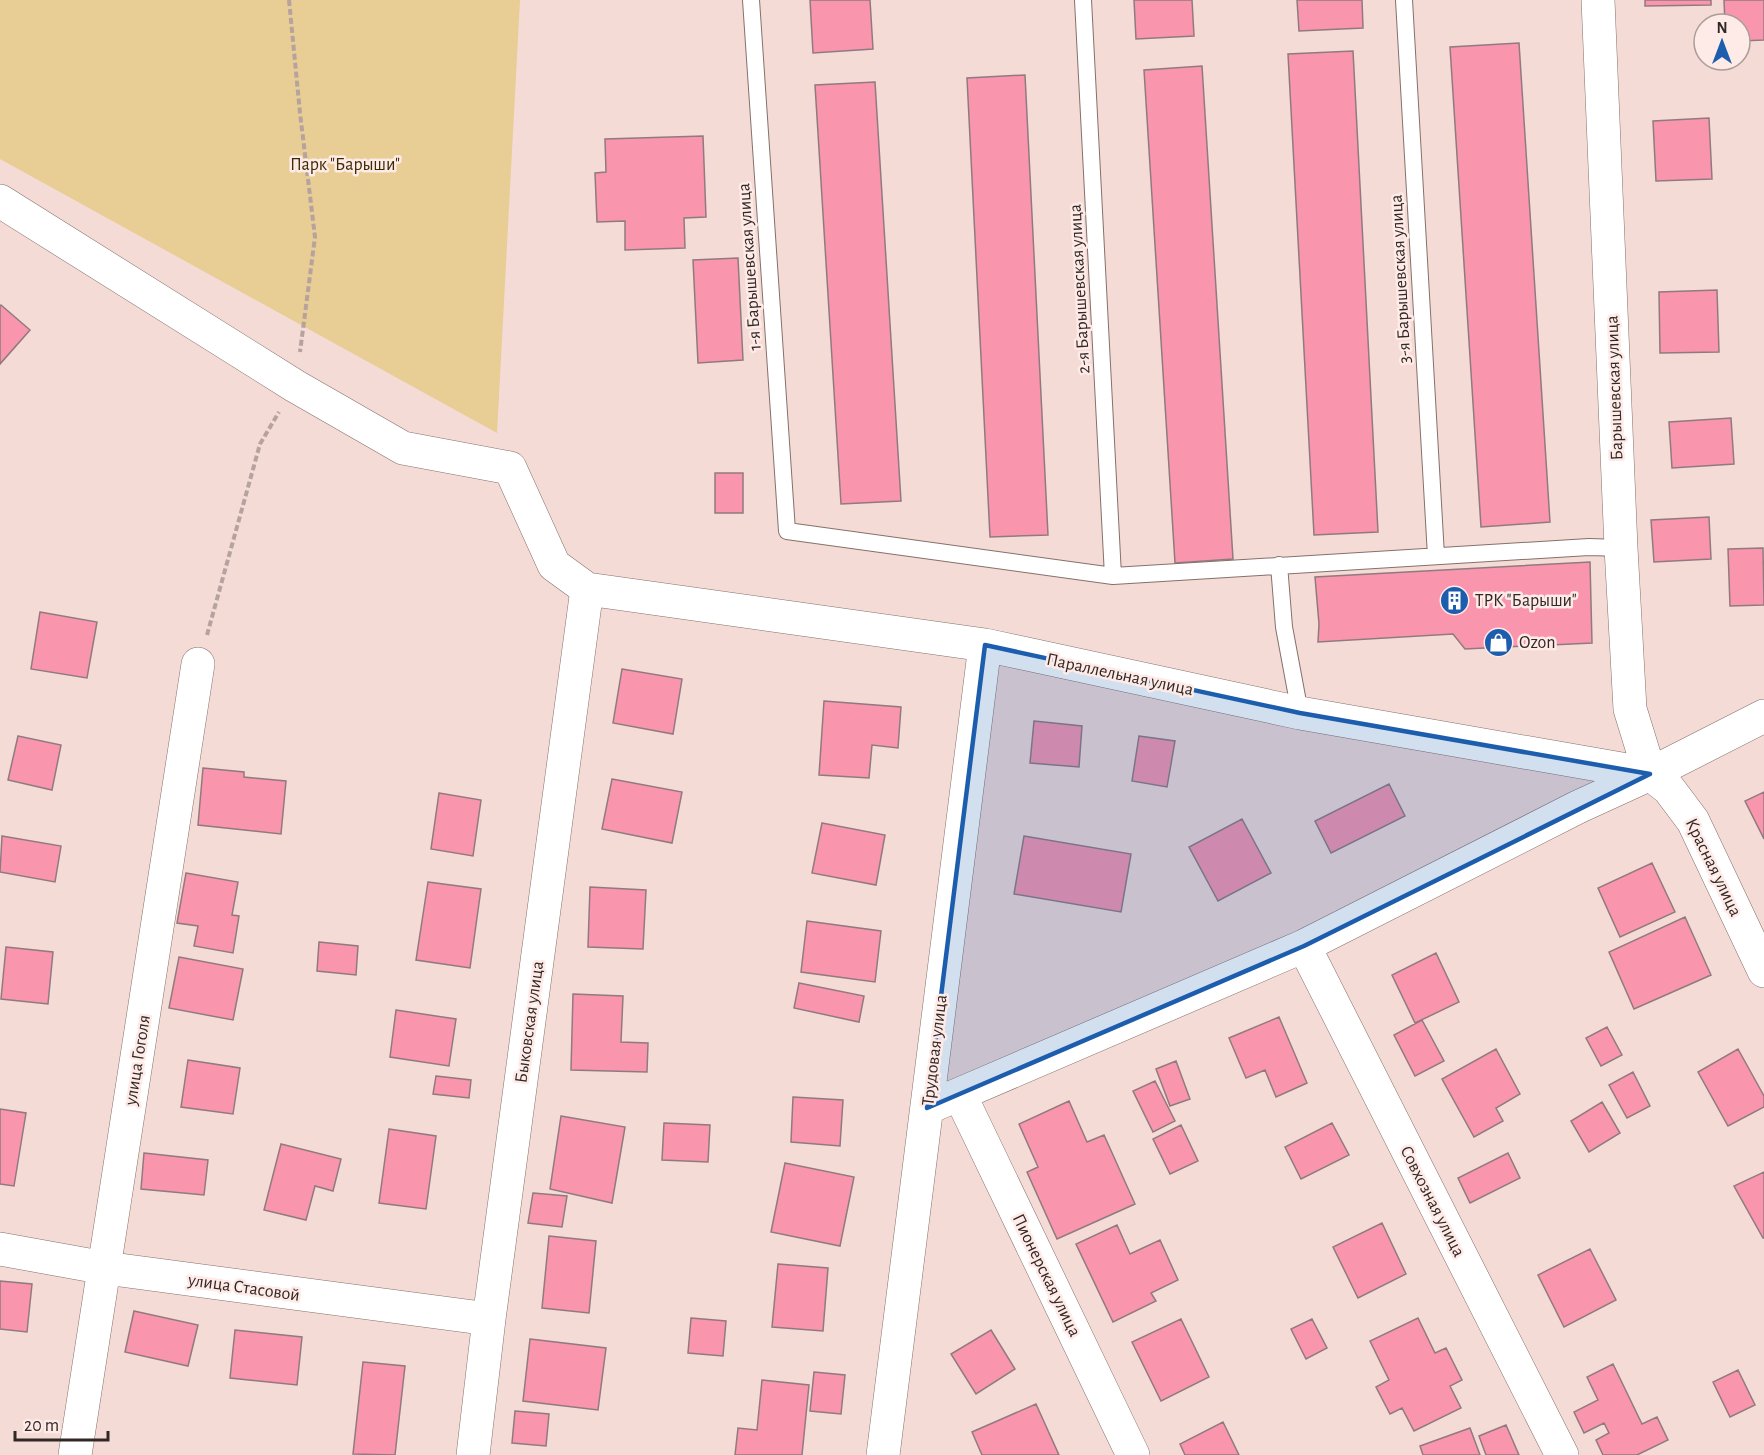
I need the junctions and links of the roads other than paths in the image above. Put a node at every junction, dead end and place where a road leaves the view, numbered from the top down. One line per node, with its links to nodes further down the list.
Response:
1 (750, 0): 9 (lane, 1-я Барышевская улица)
2 (1083, 0): 9 (lane, 2-я Барышевская улица)
3 (1404, 0): 7 (lane, 3-я Барышевская улица)
4 (1598, 0): 6 (street, Барышевская улица)
5 (0, 201): 10 (street)
6 (1621, 548): 7 (lane); 15 (street, Барышевская улица)
7 (1436, 556): 8 (lane)
8 (1279, 565): 9 (lane); 13 (lane)
9 (1113, 576)
10 (587, 589): 11 (street, Параллельная улица); 22 (street, Быковская улица)
11 (985, 645): 13 (street, Параллельная улица); 19 (street, Трудовая улица)
12 (198, 664): 21 (street, улица Гоголя)
13 (1300, 713): 15 (street, Параллельная улица)
14 (1764, 716): 15 (street)
15 (1650, 774): 16 (street); 17 (street, Красная улица)
16 (1304, 946): 18 (street); 27 (street, Совхозная улица)
17 (1764, 971)
18 (960, 1095): 19 (street); 26 (street, Пионерская улица)
19 (927, 1108): 25 (street, Трудовая улица)
20 (0, 1249): 21 (street, улица Стасовой)
21 (105, 1268): 22 (street, улица Стасовой); 23 (street, улица Гоголя)
22 (489, 1319): 24 (street, Быковская улица)
23 (75, 1455)
24 (473, 1455)
25 (883, 1455)
26 (1133, 1455)
27 (1562, 1455)

